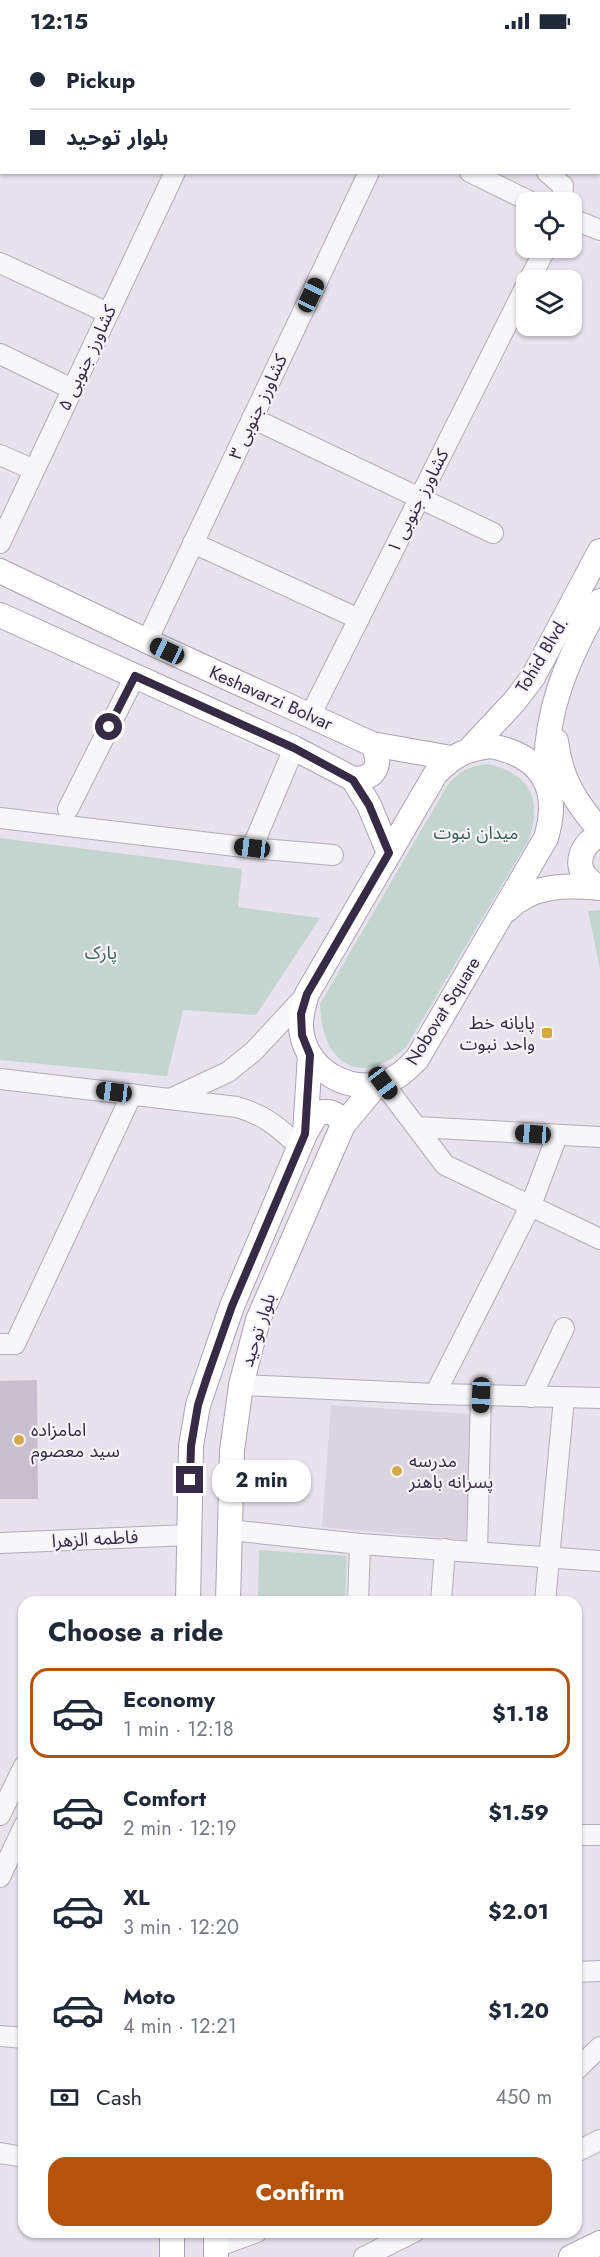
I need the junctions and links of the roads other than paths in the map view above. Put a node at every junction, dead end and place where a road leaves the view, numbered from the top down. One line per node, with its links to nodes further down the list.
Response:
1 (174, 174): 11 (street, کشاورز جنوبی ۵)
2 (368, 174): 14 (street, کشاورز جنوبی ۳)
3 (474, 174): 6 (street)
4 (549, 174): 5 (street)
5 (563, 192)
6 (516, 195)
7 (582, 223): 8 (street)
8 (600, 230)
9 (0, 263): 11 (street)
10 (516, 306): 17 (street, کشاورز جنوبی ۱)
11 (108, 313): 13 (street, کشاورز جنوبی ۵)
12 (0, 354): 13 (street)
13 (72, 389): 16 (street, کشاورز جنوبی ۵)
14 (252, 418): 17 (street); 20 (street, کشاورز جنوبی ۳)
15 (0, 455): 16 (street)
16 (34, 470): 19 (street, کشاورز جنوبی ۵)
17 (420, 499): 18 (street); 25 (street, کشاورز جنوبی ۱)
18 (493, 533)
19 (0, 543)
20 (193, 543): 25 (street); 26 (street, کشاورز جنوبی ۳)
21 (600, 551): 32 (main road, Tohid Blvd.)
22 (0, 571): 26 (main road, Keshavarzi Bolvar)
23 (600, 601): 27 (main road, Tohid Blvd.)
24 (0, 615): 28 (main road, Keshavarzi Bolvar)
25 (359, 619): 29 (street, کشاورز جنوبی ۱)
26 (147, 642): 29 (main road, Keshavarzi Bolvar)
27 (566, 671): 34 (main road, Tohid Blvd.); 37 (main road)
28 (135, 676): 31 (main road, Keshavarzi Bolvar); 35 (street)
29 (310, 716): 30 (main road, Keshavarzi Bolvar)
30 (372, 744): 32 (main road, Keshavarzi Bolvar); 33 (main road)
31 (294, 748): 33 (main road, Keshavarzi Bolvar); 38 (street)
32 (461, 753): 34 (main road); 39 (main road)
33 (353, 780): 39 (main road, Keshavarzi Bolvar)
34 (548, 789): 37 (main road); 42 (main road, Nobovat Square)
35 (68, 809)
36 (0, 818): 38 (street)
37 (598, 827): 41 (main road)
38 (252, 848): 40 (street)
39 (389, 853): 43 (main road)
40 (333, 855)
41 (600, 888): 42 (main road)
42 (499, 918): 46 (main road, Nobovat Square)
43 (307, 994): 44 (main road); 48 (street)
44 (310, 1055): 46 (main road); 53 (main road, بلوار توحید)
45 (0, 1079): 47 (street)
46 (380, 1083): 49 (main road, بلوار توحید); 50 (street)
47 (132, 1094): 48 (street); 57 (street)
48 (170, 1099): 53 (street)
49 (343, 1125): 53 (main road); 58 (main road, بلوار توحید)
50 (417, 1127): 51 (street); 54 (street)
51 (557, 1136): 52 (street); 54 (street)
52 (600, 1137)
53 (302, 1140): 65 (main road, بلوار توحید)
54 (531, 1205): 55 (street); 59 (street)
55 (600, 1239)
56 (564, 1328): 61 (street)
57 (0, 1344)
58 (241, 1385): 59 (street); 64 (main road, بلوار توحید)
59 (435, 1394): 60 (street)
60 (481, 1395): 61 (street); 69 (street)
61 (531, 1397): 62 (street)
62 (564, 1398): 63 (street); 70 (street)
63 (600, 1398)
64 (230, 1530): 67 (street); 73 (main road, بلوار توحید)
65 (189, 1535): 66 (street, فاطمه الزهرا); 72 (main road, بلوار توحید)
66 (0, 1543)
67 (360, 1544): 68 (street); 74 (street)
68 (445, 1549): 69 (street); 75 (street)
69 (477, 1552): 70 (street)
70 (549, 1557): 71 (street); 76 (street)
71 (600, 1561)
72 (188, 1596)
73 (228, 1596)
74 (358, 1596)
75 (441, 1596)
76 (546, 1596)
77 (18, 1778): 78 (street)
78 (0, 1815)
79 (582, 1834): 80 (street)
80 (600, 1835)
81 (18, 1839): 82 (street)
82 (0, 1877)
83 (600, 1971): 84 (street)
84 (582, 1972)
85 (0, 2036): 86 (street)
86 (18, 2038)
87 (600, 2047): 88 (street)
88 (582, 2064)
89 (600, 2140): 90 (street)
90 (582, 2149)
91 (0, 2153): 92 (street)
92 (18, 2156)
93 (172, 2238): 98 (main road)
94 (238, 2238): 97 (street)
95 (402, 2238): 99 (street)
96 (600, 2243): 100 (main road)
97 (216, 2245)
98 (172, 2257)
99 (364, 2257)
100 (570, 2257)

